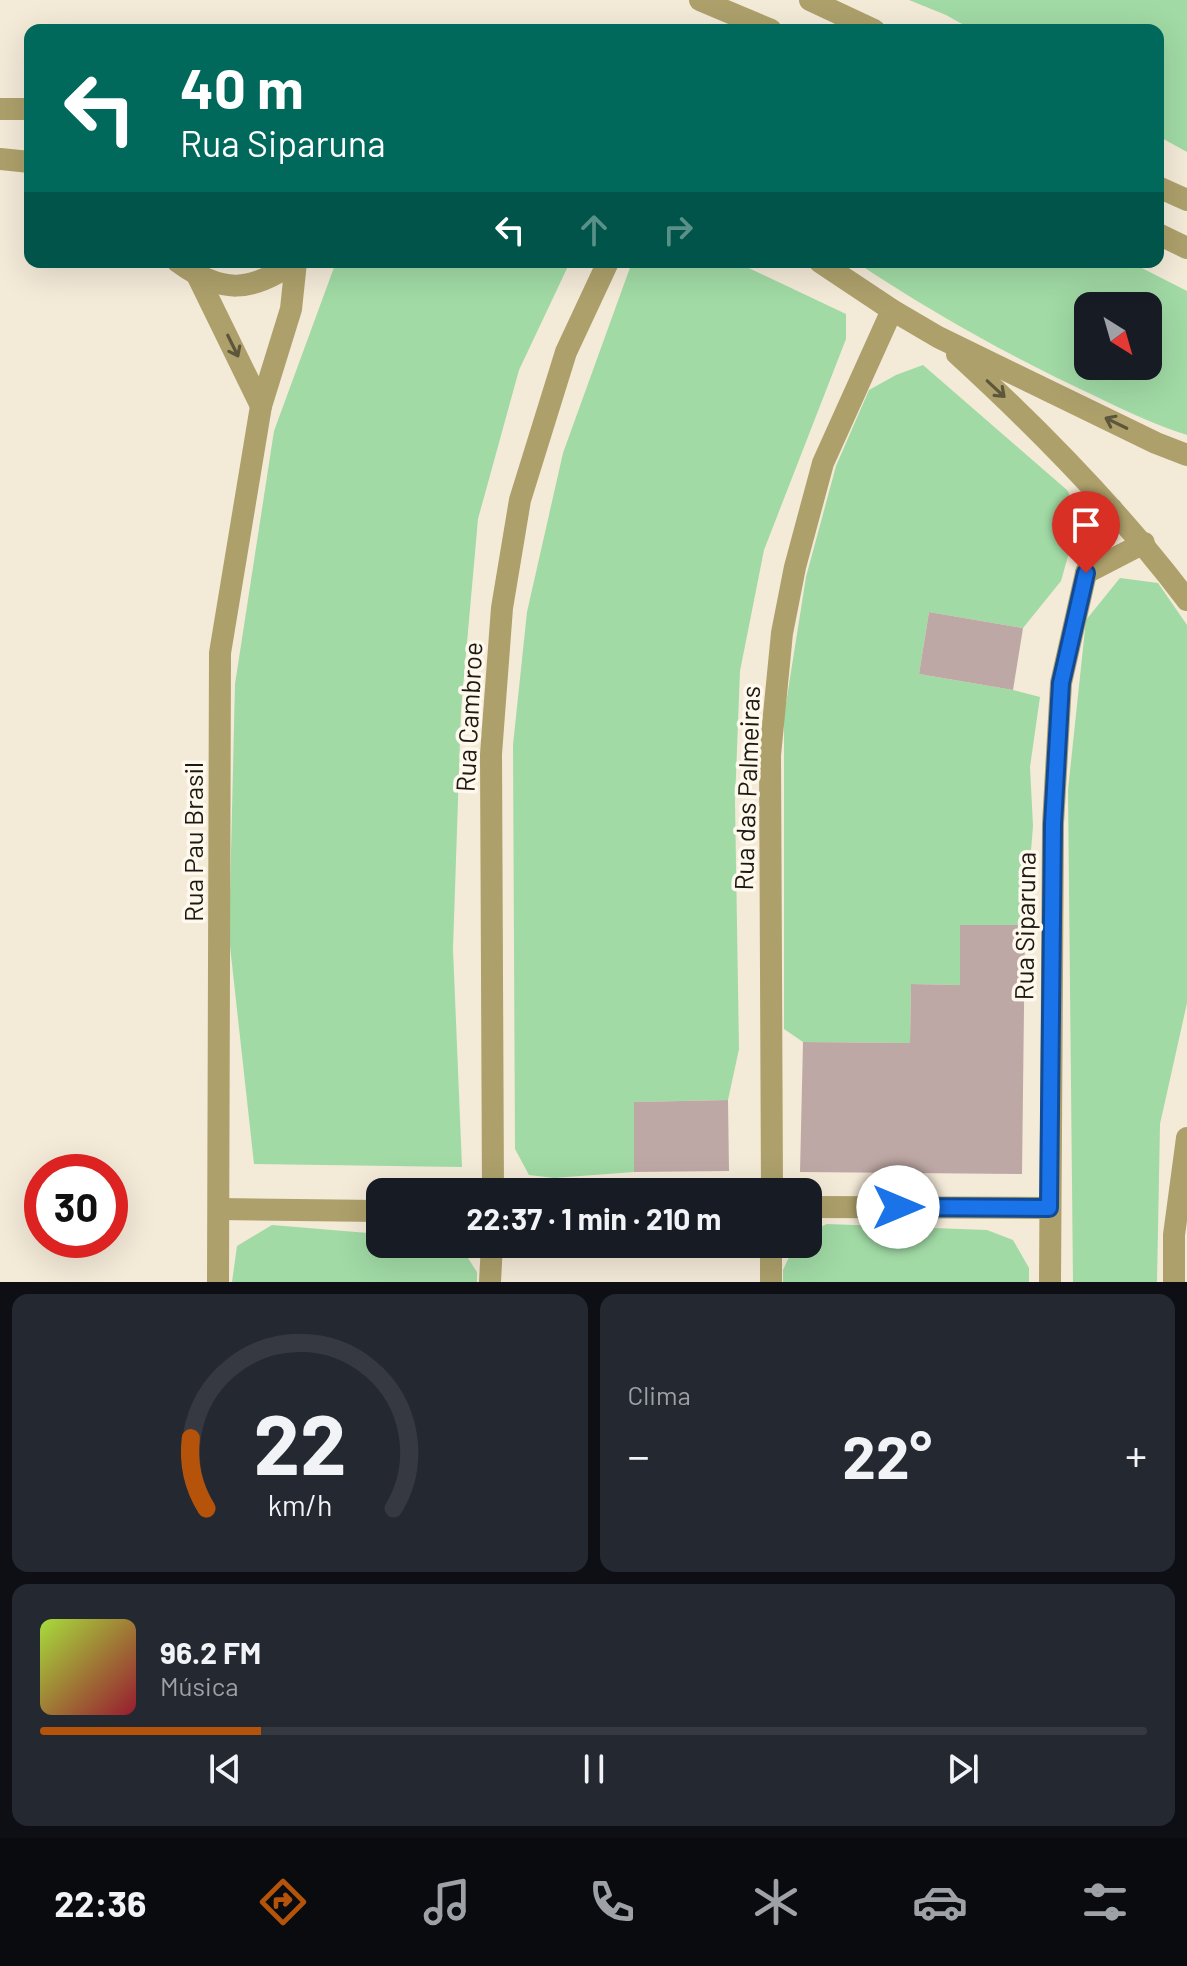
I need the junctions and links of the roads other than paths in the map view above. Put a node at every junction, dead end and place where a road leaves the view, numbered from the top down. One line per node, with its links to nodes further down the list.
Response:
1 (700, 0): 3 (street)
2 (810, 0): 4 (street)
3 (757, 24)
4 (861, 24)
5 (0, 109): 6 (street)
6 (24, 109)
7 (0, 159): 8 (street)
8 (24, 161)
9 (1164, 190): 10 (street)
10 (1187, 200)
11 (1164, 237): 12 (street)
12 (1187, 248)
13 (186, 268): 18 (street)
14 (286, 268): 18 (street)
15 (295, 268): 21 (street, Rua Pau Brasil)
16 (605, 268): 28 (street, Rua Cambroe)
17 (829, 268): 19 (street)
18 (198, 277): 21 (street, one-way to 21)
19 (892, 310): 20 (street); 29 (street, Rua das Palmeiras)
20 (938, 337): 22 (street, one-way to 20); 23 (street, one-way to 23)
21 (261, 406): 32 (street, Rua Pau Brasil)
22 (1187, 455)
23 (1112, 509): 24 (street); 25 (street, Rua Siparuna)
24 (1144, 543): 25 (street); 26 (street)
25 (1086, 573): 31 (street, Rua Siparuna)
26 (1185, 591)
27 (1187, 1138): 40 (street)
28 (493, 1178)
29 (772, 1178)
30 (822, 1207): 31 (street)
31 (1049, 1208): 39 (street, Rua Siparuna)
32 (219, 1209): 33 (street); 36 (street, Rua Pau Brasil)
33 (366, 1211)
34 (491, 1258): 37 (street)
35 (771, 1258): 38 (street)
36 (218, 1282)
37 (490, 1282)
38 (771, 1282)
39 (1050, 1282)
40 (1174, 1282)

